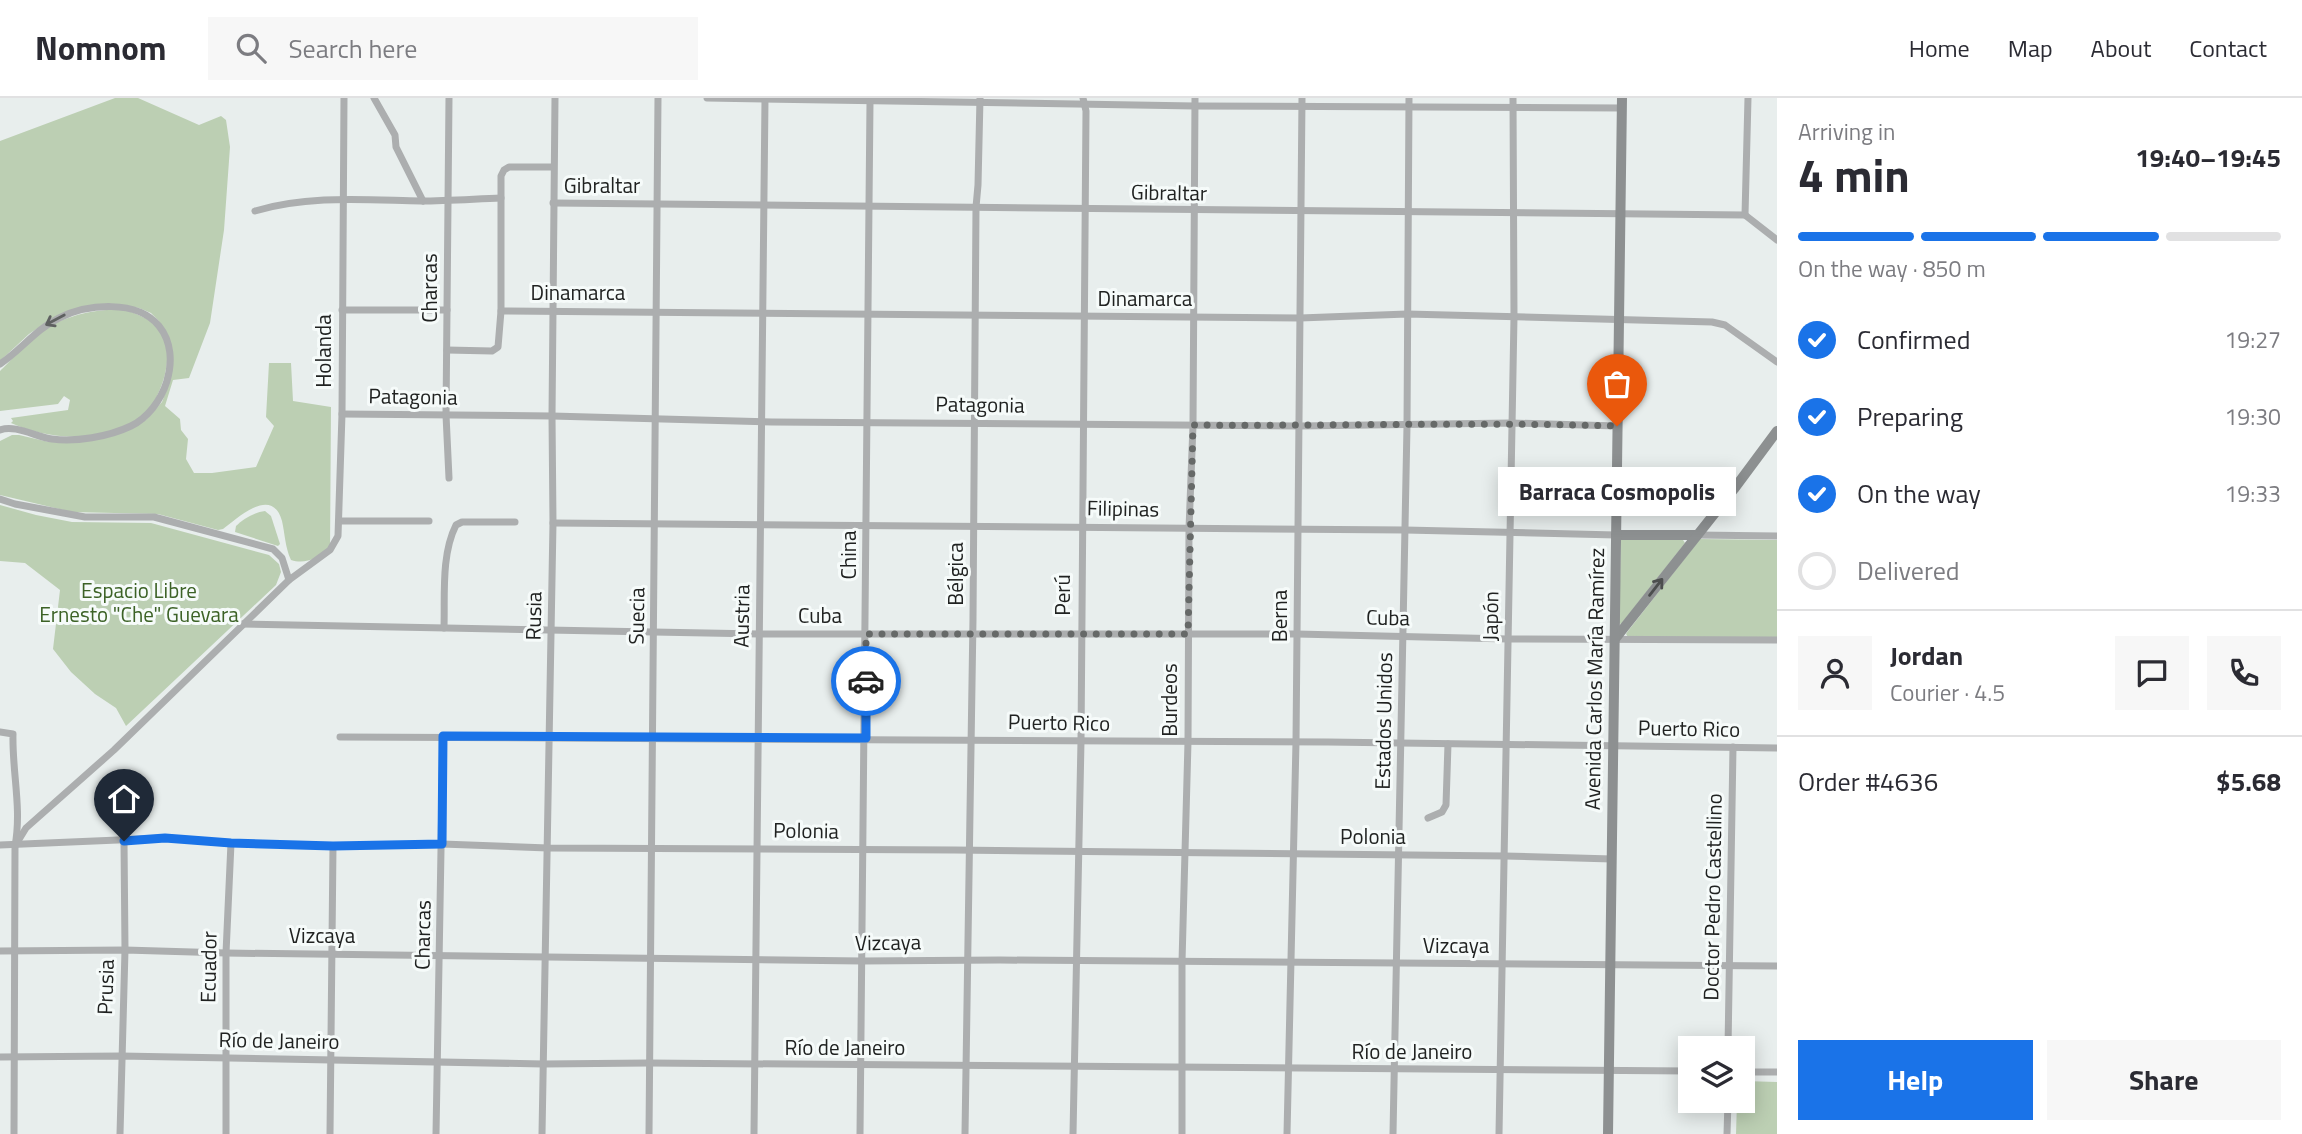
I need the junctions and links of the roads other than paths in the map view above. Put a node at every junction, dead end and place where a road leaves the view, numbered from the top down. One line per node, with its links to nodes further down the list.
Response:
1 (344, 98): 22 (street, Holanda)
2 (374, 98): 24 (street)
3 (449, 98): 23 (street, Charcas)
4 (555, 98): 20 (street, Rusia)
5 (658, 98): 26 (street, Suecia)
6 (706, 98): 11 (street)
7 (1302, 98): 17 (street, Berna)
8 (1409, 98): 18 (street, Estados Unidos)
9 (1513, 98): 19 (street, Japón)
10 (1748, 98): 37 (street)
11 (765, 99): 14 (street); 27 (street, Austria)
12 (980, 100): 13 (street); 14 (street); 29 (street, Bélgica)
13 (1083, 101): 15 (street); 30 (street, Perú)
14 (870, 102): 28 (street, China)
15 (1195, 102): 17 (street); 32 (street, Burdeos)
16 (1622, 103): 19 (street); 36 (street, Avenida Carlos María Ramírez)
17 (1302, 107): 18 (street); 34 (street, Berna)
18 (1409, 107): 19 (street); 33 (street, Estados Unidos)
19 (1513, 107): 35 (street, Japón)
20 (553, 167): 21 (street); 25 (street, Rusia)
21 (501, 198): 23 (street); 41 (street)
22 (343, 199): 24 (street); 31 (street); 39 (street, Holanda)
23 (448, 200): 24 (street); 40 (street, Charcas)
24 (423, 201)
25 (553, 203): 26 (street, Gibraltar); 42 (street, Rusia)
26 (658, 204): 27 (street, Gibraltar); 43 (street, Suecia)
27 (764, 205): 28 (street, Gibraltar); 44 (street, Austria)
28 (871, 206): 29 (street, Gibraltar); 45 (street, China)
29 (976, 207): 30 (street, Gibraltar); 46 (street, Bélgica)
30 (1085, 208): 32 (street, Gibraltar); 48 (street, Perú)
31 (256, 211)
32 (1194, 211): 34 (street, Gibraltar); 49 (street, Burdeos)
33 (1408, 211): 34 (street, Gibraltar); 35 (street, Gibraltar); 47 (street, Estados Unidos)
34 (1301, 212): 51 (street, Berna)
35 (1513, 212): 36 (street, Gibraltar); 50 (street, Japón)
36 (1622, 214): 37 (street, Gibraltar); 52 (street, Avenida Carlos María Ramírez)
37 (1745, 215): 38 (street)
38 (1777, 240)
39 (342, 310): 40 (street); 56 (street, Holanda)
40 (447, 310): 53 (street, Charcas)
41 (501, 311): 42 (street, Dinamarca); 53 (street)
42 (553, 311): 43 (street, Dinamarca); 58 (street, Rusia)
43 (657, 311): 44 (street, Dinamarca); 59 (street, Suecia)
44 (763, 313): 45 (street, Dinamarca); 60 (street, Austria)
45 (870, 314): 46 (street, Dinamarca); 61 (street, China)
46 (975, 314): 48 (street, Dinamarca); 62 (street, Bélgica)
47 (1407, 314): 50 (street, Dinamarca); 51 (street, Dinamarca); 67 (street, Estados Unidos)
48 (1084, 316): 49 (street, Dinamarca); 63 (street, Perú)
49 (1193, 316): 51 (street, Dinamarca); 65 (street, Burdeos)
50 (1514, 317): 52 (street, Dinamarca); 64 (street, Japón)
51 (1300, 318): 66 (street, Berna)
52 (1619, 318): 54 (street, Dinamarca); 68 (street, Avenida Carlos María Ramírez)
53 (447, 350): 57 (street, Charcas)
54 (1777, 362)
55 (0, 364): 69 (street, one-way to 55)
56 (342, 414): 57 (street, Patagonia); 73 (street, Holanda)
57 (446, 415): 58 (street, Patagonia); 71 (street, Charcas)
58 (552, 416): 59 (street, Patagonia); 76 (street, Rusia)
59 (656, 418): 60 (street, Patagonia); 77 (street, Suecia)
60 (762, 421): 61 (street, Patagonia); 78 (street, Austria)
61 (868, 421): 62 (street, Patagonia); 79 (street, China)
62 (974, 423): 63 (street, Patagonia); 80 (street, Bélgica)
63 (1084, 423): 65 (street, Patagonia); 81 (street, Perú)
64 (1511, 423): 67 (street, Patagonia); 68 (street, Patagonia); 85 (street, Japón)
65 (1193, 425): 66 (street, Patagonia); 82 (street, Burdeos)
66 (1299, 426): 67 (street, Patagonia); 83 (street, Berna)
67 (1406, 426): 84 (street, Estados Unidos)
68 (1617, 426): 86 (street, Avenida Carlos María Ramírez)
69 (0, 430)
70 (1777, 431): 87 (street)
71 (449, 478)
72 (0, 499): 89 (street)
73 (339, 521): 74 (street); 89 (street, Holanda)
74 (429, 521)
75 (515, 522): 91 (street)
76 (553, 523): 77 (street, Filipinas); 92 (street, Rusia)
77 (656, 524): 78 (street, Filipinas); 93 (street, Suecia)
78 (761, 525): 79 (street, Filipinas); 96 (street, Austria)
79 (867, 526): 80 (street, Filipinas); 97 (street, China)
80 (973, 527): 81 (street, Filipinas); 94 (street, Bélgica)
81 (1081, 528): 82 (street, Filipinas); 95 (street, Perú)
82 (1189, 529): 83 (street, Filipinas); 98 (street, Burdeos)
83 (1298, 529): 84 (street, Filipinas); 99 (street, Berna)
84 (1405, 530): 85 (street, Filipinas); 100 (street, Estados Unidos)
85 (1510, 533): 86 (street, Filipinas); 101 (street, Japón)
86 (1616, 535): 87 (street, Filipinas); 102 (street, Avenida Carlos María Ramírez)
87 (1698, 535): 88 (street, Filipinas); 102 (street, one-way to 87)
88 (1777, 536)
89 (289, 580): 90 (street, Holanda)
90 (242, 624): 91 (street, Cuba); 126 (street, Holanda)
91 (444, 628): 92 (street, Cuba)
92 (552, 631): 93 (street, Cuba); 107 (street, Rusia)
93 (654, 631): 96 (street, Cuba); 108 (street, Suecia)
94 (973, 633): 95 (street, Cuba); 97 (street, Cuba); 111 (street, Bélgica)
95 (1080, 633): 98 (street, Cuba); 112 (street, Perú)
96 (759, 634): 97 (street, Cuba); 110 (street, Austria)
97 (866, 634): 109 (street, China)
98 (1188, 634): 99 (street, Cuba); 113 (street, Burdeos)
99 (1297, 635): 100 (street, Cuba); 114 (street, Berna)
100 (1403, 636): 101 (street, Cuba); 115 (street, Estados Unidos)
101 (1508, 639): 102 (street, Cuba); 117 (street, Japón)
102 (1615, 639): 103 (street, Cuba); 118 (street, Avenida Carlos María Ramírez)
103 (1777, 640)
104 (0, 732): 126 (street)
105 (443, 736): 106 (street, Puerto Rico); 107 (street, Puerto Rico); 124 (street, Charcas)
106 (341, 737)
107 (550, 737): 108 (street, Puerto Rico); 129 (street, Rusia)
108 (652, 737): 110 (street, Puerto Rico); 128 (street, Suecia)
109 (866, 738): 110 (street, Puerto Rico); 111 (street, Puerto Rico); 131 (street, China)
110 (760, 739): 130 (street, Austria)
111 (971, 740): 112 (street, Puerto Rico); 132 (street, Bélgica)
112 (1081, 741): 113 (street, Puerto Rico); 133 (street, Perú)
113 (1188, 742): 114 (street, Puerto Rico); 134 (street, Burdeos)
114 (1296, 742): 115 (street, Puerto Rico); 135 (street, Berna)
115 (1402, 743): 116 (street, Puerto Rico); 136 (street, Estados Unidos)
116 (1448, 744): 117 (street, Puerto Rico); 121 (street)
117 (1507, 745): 118 (street, Puerto Rico); 137 (street, Japón)
118 (1612, 746): 119 (street, Puerto Rico); 138 (street, Avenida Carlos María Ramírez)
119 (1733, 747): 120 (street, Puerto Rico); 157 (street, Doctor Pedro Castellino)
120 (1777, 748)
121 (1428, 818)
122 (124, 841): 123 (street, Polonia); 126 (street, Polonia); 139 (street, Prusia)
123 (231, 843): 127 (street, Polonia); 142 (street, Ecuador)
124 (442, 844): 127 (street, Polonia); 129 (street, Polonia); 144 (street, Charcas)
125 (0, 845): 126 (street, Polonia)
126 (15, 846): 141 (street)
127 (333, 846): 143 (street)
128 (653, 847): 129 (street, Polonia); 130 (street, Polonia); 146 (street, Suecia)
129 (548, 848): 145 (street, Rusia)
130 (758, 848): 131 (street, Polonia); 147 (street, Austria)
131 (864, 849): 132 (street, Polonia); 149 (street, China)
132 (971, 851): 133 (street, Polonia); 148 (street, Bélgica)
133 (1079, 853): 134 (street, Polonia); 150 (street, Perú)
134 (1186, 853): 135 (street, Polonia); 151 (street, Burdeos)
135 (1293, 854): 136 (street, Polonia); 152 (street, Berna)
136 (1398, 855): 137 (street, Polonia); 153 (street, Estados Unidos)
137 (1505, 856): 138 (street, Polonia); 154 (street, Japón)
138 (1612, 859): 155 (street, Avenida Carlos María Ramírez)
139 (125, 950): 141 (street, Vizcaya); 142 (street, Vizcaya); 159 (street, Prusia)
140 (0, 951): 141 (street, Vizcaya)
141 (15, 951): 161 (street)
142 (226, 953): 143 (street, Vizcaya); 162 (street, Ecuador)
143 (331, 954): 144 (street, Vizcaya); 163 (street)
144 (440, 955): 145 (street, Vizcaya); 164 (street, Charcas)
145 (544, 957): 146 (street, Vizcaya); 166 (street, Rusia)
146 (652, 959): 147 (street, Vizcaya); 165 (street, Suecia)
147 (756, 960): 149 (street, Vizcaya); 167 (street, Austria)
148 (969, 960): 149 (street, Vizcaya); 150 (street, Vizcaya); 169 (street, Bélgica)
149 (862, 961): 168 (street, China)
150 (1076, 961): 151 (street, Vizcaya); 170 (street, Perú)
151 (1182, 962): 152 (street, Vizcaya); 171 (street, Burdeos)
152 (1290, 963): 153 (street, Vizcaya); 172 (street, Berna)
153 (1396, 963): 154 (street, Vizcaya); 173 (street, Estados Unidos)
154 (1502, 964): 155 (street, Vizcaya); 174 (street, Japón)
155 (1611, 965): 157 (street, Vizcaya); 175 (street, Avenida Carlos María Ramírez)
156 (1777, 966): 157 (street, Vizcaya)
157 (1728, 967): 158 (street, Doctor Pedro Castellino)
158 (1728, 1036)
159 (121, 1056): 161 (street, Río de Janeiro); 162 (street, Río de Janeiro); 181 (street, Prusia)
160 (0, 1057): 161 (street, Río de Janeiro)
161 (14, 1057): 180 (street)
162 (226, 1058): 163 (street, Río de Janeiro); 182 (street, Ecuador)
163 (330, 1059): 164 (street, Río de Janeiro); 183 (street)
164 (437, 1060): 166 (street, Río de Janeiro); 184 (street, Charcas)
165 (649, 1063): 166 (street, Río de Janeiro); 167 (street, Río de Janeiro); 186 (street, Suecia)
166 (543, 1064): 185 (street, Rusia)
167 (755, 1065): 168 (street, Río de Janeiro); 187 (street, Austria)
168 (862, 1065): 169 (street, Río de Janeiro); 188 (street, China)
169 (966, 1066): 170 (street, Río de Janeiro); 189 (street, Bélgica)
170 (1074, 1067): 171 (street, Río de Janeiro); 190 (street, Perú)
171 (1182, 1067): 172 (street, Río de Janeiro); 191 (street, Burdeos)
172 (1287, 1069): 173 (street, Río de Janeiro); 192 (street, Berna)
173 (1394, 1070): 174 (street, Río de Janeiro); 193 (street, Estados Unidos)
174 (1500, 1070): 175 (street, Río de Janeiro); 194 (street, Japón)
175 (1609, 1071): 176 (street, Río de Janeiro); 195 (street, Avenida Carlos María Ramírez)
176 (1678, 1071)
177 (1755, 1072): 178 (street)
178 (1777, 1072)
179 (1728, 1113): 196 (street)
180 (14, 1134)
181 (120, 1134)
182 (226, 1134)
183 (330, 1134)
184 (436, 1134)
185 (542, 1134)
186 (649, 1134)
187 (754, 1134)
188 (860, 1134)
189 (965, 1134)
190 (1073, 1134)
191 (1182, 1134)
192 (1287, 1134)
193 (1393, 1134)
194 (1499, 1134)
195 (1608, 1134)
196 (1727, 1134)

